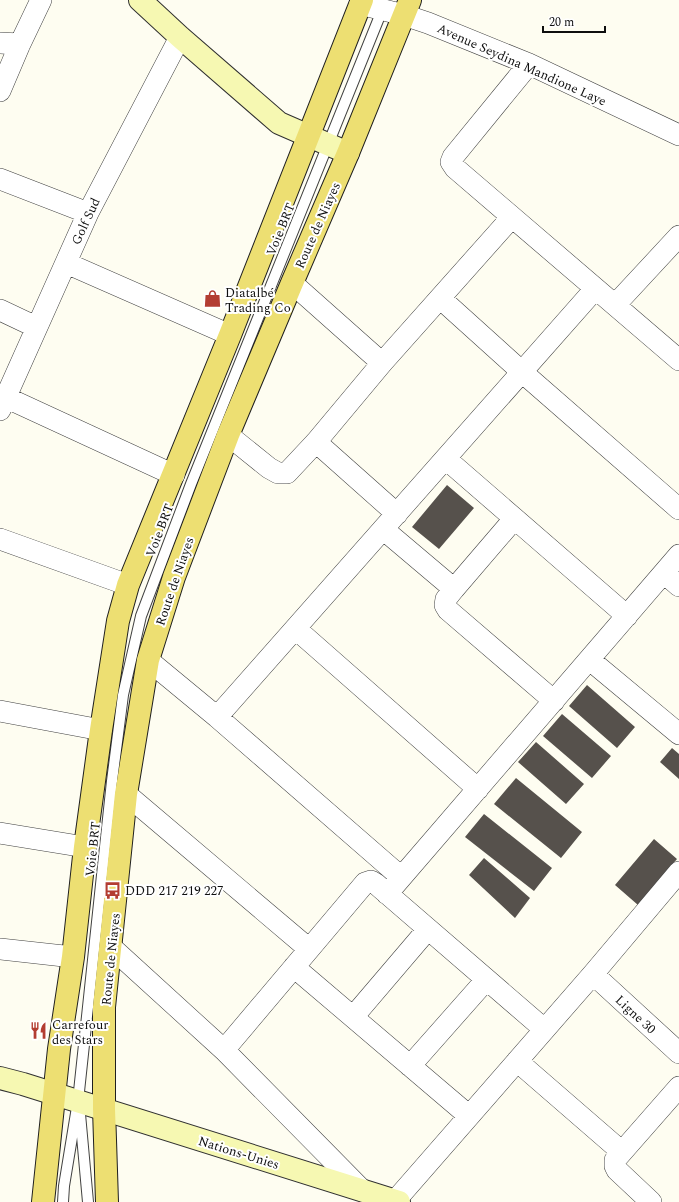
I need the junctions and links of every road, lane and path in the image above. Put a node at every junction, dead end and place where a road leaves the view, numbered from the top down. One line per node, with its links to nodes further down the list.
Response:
1 (41, 0): 7 (street)
2 (140, 0): 6 (street)
3 (361, 2): 4 (street, Avenue Seydina Mandione Laye); 11 (main road)
4 (385, 5): 5 (street, Avenue Seydina Mandione Laye); 12 (lane, Voie BRT)
5 (407, 7): 8 (street, Avenue Seydina Mandione Laye); 13 (main road, Route de Niayes)
6 (180, 37): 11 (street); 15 (street, Golf Sud)
7 (10, 43): 9 (street)
8 (529, 64): 10 (street, Avenue Seydina Mandione Laye); 16 (street)
9 (0, 91)
10 (679, 135)
11 (308, 136): 12 (street); 25 (main road)
12 (328, 145): 13 (street); 76 (lane, Voie BRT)
13 (348, 153): 19 (main road, Route de Niayes)
14 (0, 179): 15 (street)
15 (88, 213): 18 (street, Golf Sud)
16 (512, 217): 20 (street); 21 (street)
17 (679, 236): 22 (street)
18 (66, 263): 24 (street, Golf Sud); 25 (street)
19 (292, 283): 27 (street); 30 (main road, Route de Niayes)
20 (595, 289): 22 (street); 28 (street)
21 (440, 298): 27 (street); 28 (street)
22 (615, 305): 26 (street)
23 (0, 310): 24 (street)
24 (36, 327): 29 (street, Golf Sud)
25 (230, 335): 33 (main road)
26 (679, 360)
27 (382, 363): 31 (street)
28 (522, 372): 32 (street); 34 (street)
29 (2, 404): 33 (street)
30 (228, 435): 31 (street); 45 (main road, Route de Niayes)
31 (316, 442): 35 (street)
32 (446, 459): 35 (street); 36 (street)
33 (174, 475): 41 (main road)
34 (679, 510)
35 (397, 514): 37 (street)
36 (514, 519): 42 (street); 43 (street)
37 (383, 530): 42 (street); 44 (street)
38 (0, 539): 41 (street)
39 (679, 555): 40 (street)
40 (671, 580): 43 (street)
41 (128, 585): 50 (main road)
42 (454, 589): 47 (street)
43 (627, 616): 46 (street)
44 (296, 629): 49 (street); 52 (street)
45 (148, 660): 49 (street); 53 (main road, Route de Niayes)
46 (590, 660): 47 (street); 51 (street)
47 (554, 701): 52 (street)
48 (0, 712): 50 (street)
49 (216, 717): 56 (street)
50 (101, 730): 55 (main road)
51 (679, 734)
52 (478, 789): 56 (street)
53 (126, 794): 60 (main road, Route de Niayes); 62 (street)
54 (0, 832): 55 (street)
55 (85, 847): 63 (main road)
56 (401, 876): 58 (street)
57 (676, 883): 65 (street)
58 (387, 894): 59 (street); 62 (street)
59 (428, 929): 66 (street); 67 (street)
60 (111, 947): 69 (street); 77 (main road, Route de Niayes)
61 (0, 949): 63 (street)
62 (309, 949): 64 (street)
63 (73, 957): 75 (main road)
64 (294, 967): 67 (street); 69 (street)
65 (593, 974): 68 (street); 70 (street, Ligne 30)
66 (486, 980): 68 (street); 72 (street)
67 (353, 1017): 72 (street)
68 (544, 1029): 71 (street)
69 (224, 1050): 80 (street)
70 (679, 1053)
71 (516, 1060): 78 (street); 79 (street)
72 (410, 1066): 78 (street)
73 (0, 1078): 75 (street, Nations-Unies)
74 (679, 1087): 79 (street)
75 (55, 1094): 76 (street, Nations-Unies); 82 (main road)
76 (78, 1101): 77 (street, Nations-Unies); 83 (lane, Voie BRT); 84 (lane, Voie BRT)
77 (104, 1109): 80 (street, Nations-Unies); 85 (main road, Route de Niayes)
78 (468, 1115): 81 (street)
79 (622, 1152): 86 (street)
80 (362, 1190): 81 (street, Nations-Unies)
81 (397, 1201)
82 (43, 1202)
83 (63, 1202)
84 (88, 1202)
85 (107, 1202)
86 (651, 1202)

